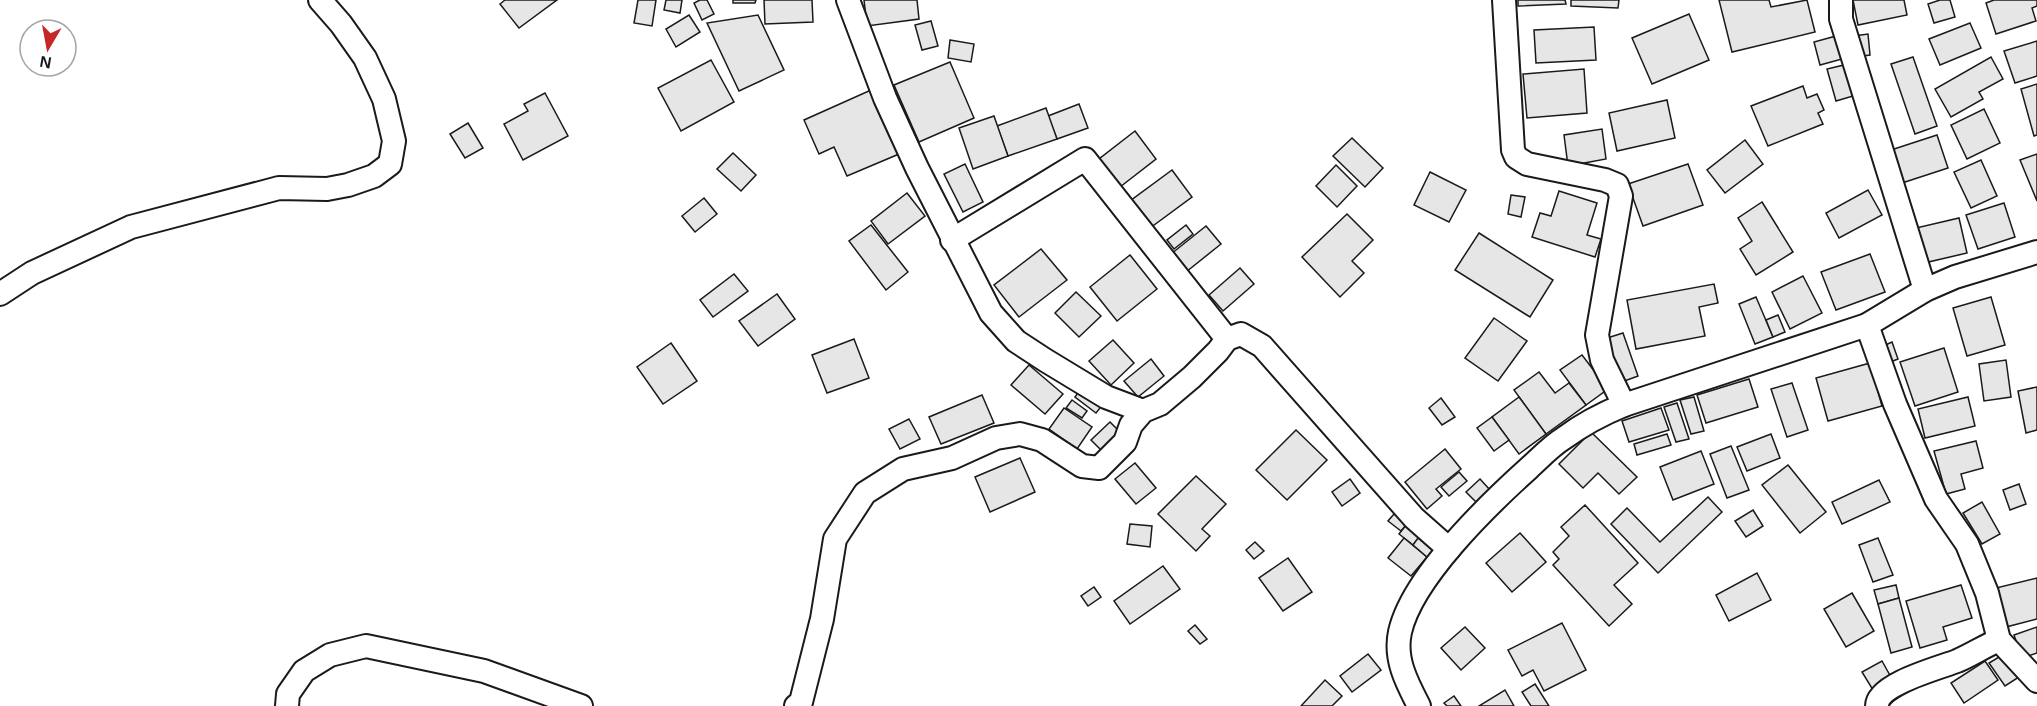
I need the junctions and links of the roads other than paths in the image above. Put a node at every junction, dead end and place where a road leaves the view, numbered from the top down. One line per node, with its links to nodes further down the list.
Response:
1 (320, 0): 8 (street)
2 (848, 0): 5 (street)
3 (1504, 0): 11 (street)
4 (1841, 0): 7 (street)
5 (952, 240): 10 (street); 12 (street)
6 (2037, 252): 7 (street)
7 (1925, 290): 9 (street)
8 (0, 294)
9 (1867, 325): 11 (street); 14 (street)
10 (1227, 339): 12 (street); 13 (street)
11 (1624, 405): 13 (street)
12 (1143, 411): 18 (street)
13 (1449, 549): 19 (street)
14 (1999, 640): 15 (street); 20 (street)
15 (2037, 681)
16 (287, 706): 17 (street)
17 (581, 706)
18 (796, 706)
19 (1419, 706)
20 (1877, 706)

